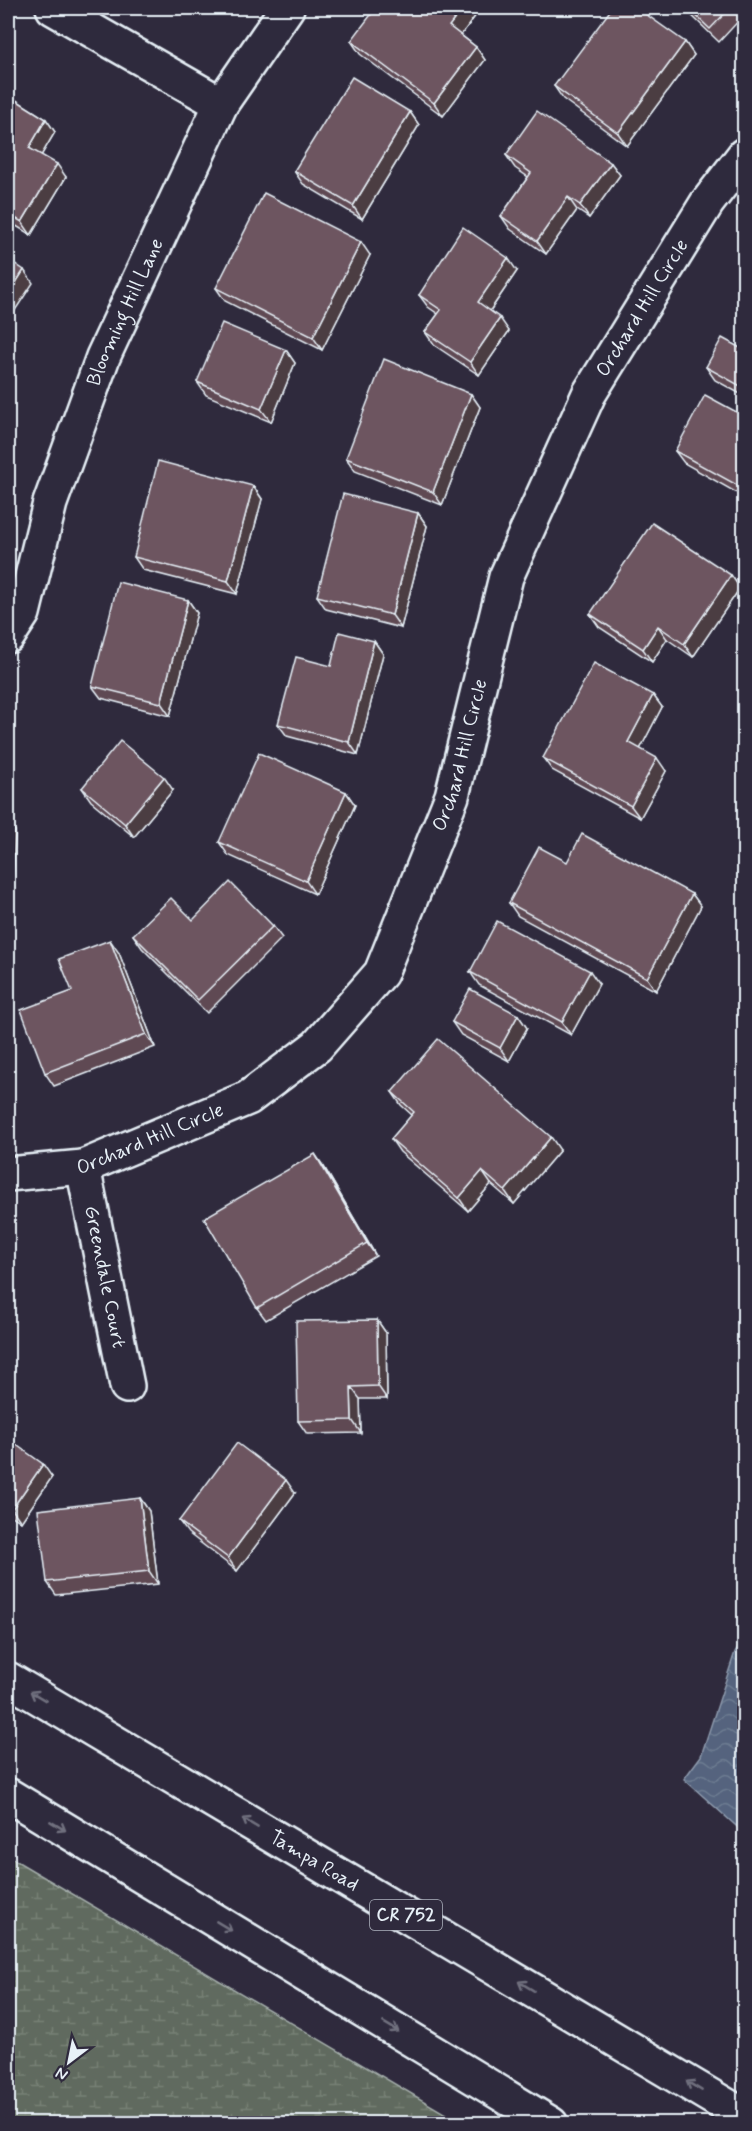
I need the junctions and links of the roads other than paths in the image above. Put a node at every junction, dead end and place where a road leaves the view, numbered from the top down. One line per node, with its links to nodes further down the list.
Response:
1 (53, 8): 3 (street)
2 (287, 8): 3 (street, Blooming Hill Lane)
3 (221, 104): 5 (street, Blooming Hill Lane)
4 (744, 155): 6 (street, Orchard Hill Circle)
5 (8, 636)
6 (83, 1167): 7 (street, Orchard Hill Circle); 8 (street, Greendale Court)
7 (8, 1174)
8 (128, 1386)
9 (8, 1678): 11 (street, Tampa Road / CR 752, one-way to 9)
10 (8, 1795): 12 (street, one-way to 12)
11 (744, 2116)
12 (551, 2124)

